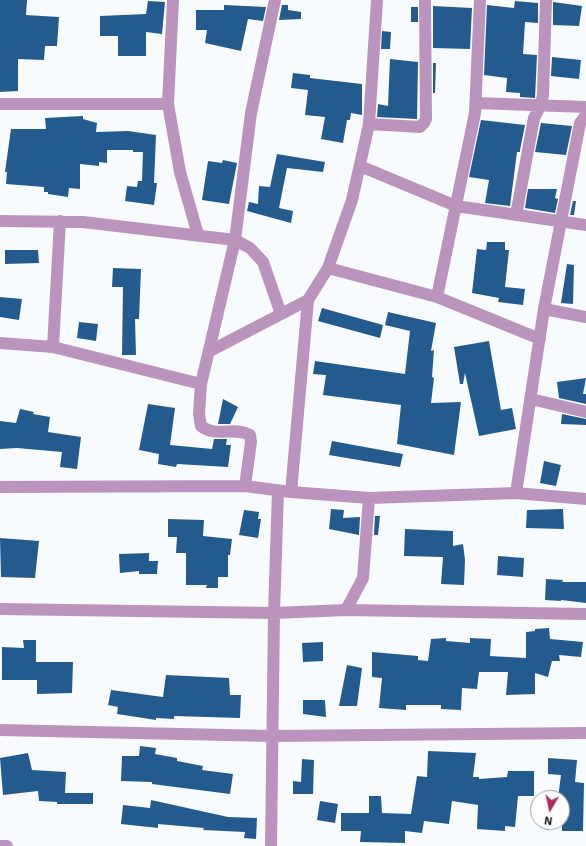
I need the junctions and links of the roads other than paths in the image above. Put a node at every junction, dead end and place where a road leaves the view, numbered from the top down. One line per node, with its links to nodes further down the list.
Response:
1 (173, 0): 9 (street)
2 (275, 0): 22 (street)
3 (377, 0): 13 (street)
4 (425, 0): 13 (street)
5 (480, 0): 7 (street)
6 (546, 0): 10 (street)
7 (476, 103): 10 (street); 15 (street)
8 (0, 104): 9 (street)
9 (168, 104): 21 (street)
10 (541, 105): 11 (street); 16 (street)
11 (586, 107)
12 (586, 115): 19 (street)
13 (369, 124): 14 (street)
14 (360, 166): 15 (street); 23 (street)
15 (456, 206): 16 (street); 24 (street)
16 (516, 215): 19 (street)
17 (60, 221): 18 (street); 21 (street); 31 (street)
18 (0, 222)
19 (560, 223): 20 (street); 26 (street)
20 (586, 226)
21 (198, 235): 22 (street)
22 (235, 240): 27 (street); 32 (street)
23 (328, 268): 24 (street); 25 (street)
24 (437, 297): 29 (street)
25 (308, 300): 27 (street); 39 (street)
26 (544, 309): 28 (street); 29 (street)
27 (281, 314): 32 (street)
28 (586, 317)
29 (540, 339): 34 (street)
30 (0, 343): 31 (street)
31 (53, 347): 33 (street)
32 (210, 351): 33 (street)
33 (201, 384): 36 (street)
34 (531, 399): 35 (street); 40 (street)
35 (586, 412)
36 (245, 486): 37 (street); 38 (street)
37 (0, 487)
38 (278, 491): 39 (street); 45 (street)
39 (291, 492): 41 (street)
40 (516, 493): 41 (street); 42 (street)
41 (369, 498): 44 (street)
42 (586, 499)
43 (0, 609): 45 (street)
44 (346, 610): 45 (street); 46 (street)
45 (274, 613): 49 (street)
46 (586, 614)
47 (0, 730): 49 (street)
48 (586, 733): 49 (street)
49 (272, 736): 52 (street)
50 (0, 846): 51 (street)
51 (7, 846)
52 (271, 846)

